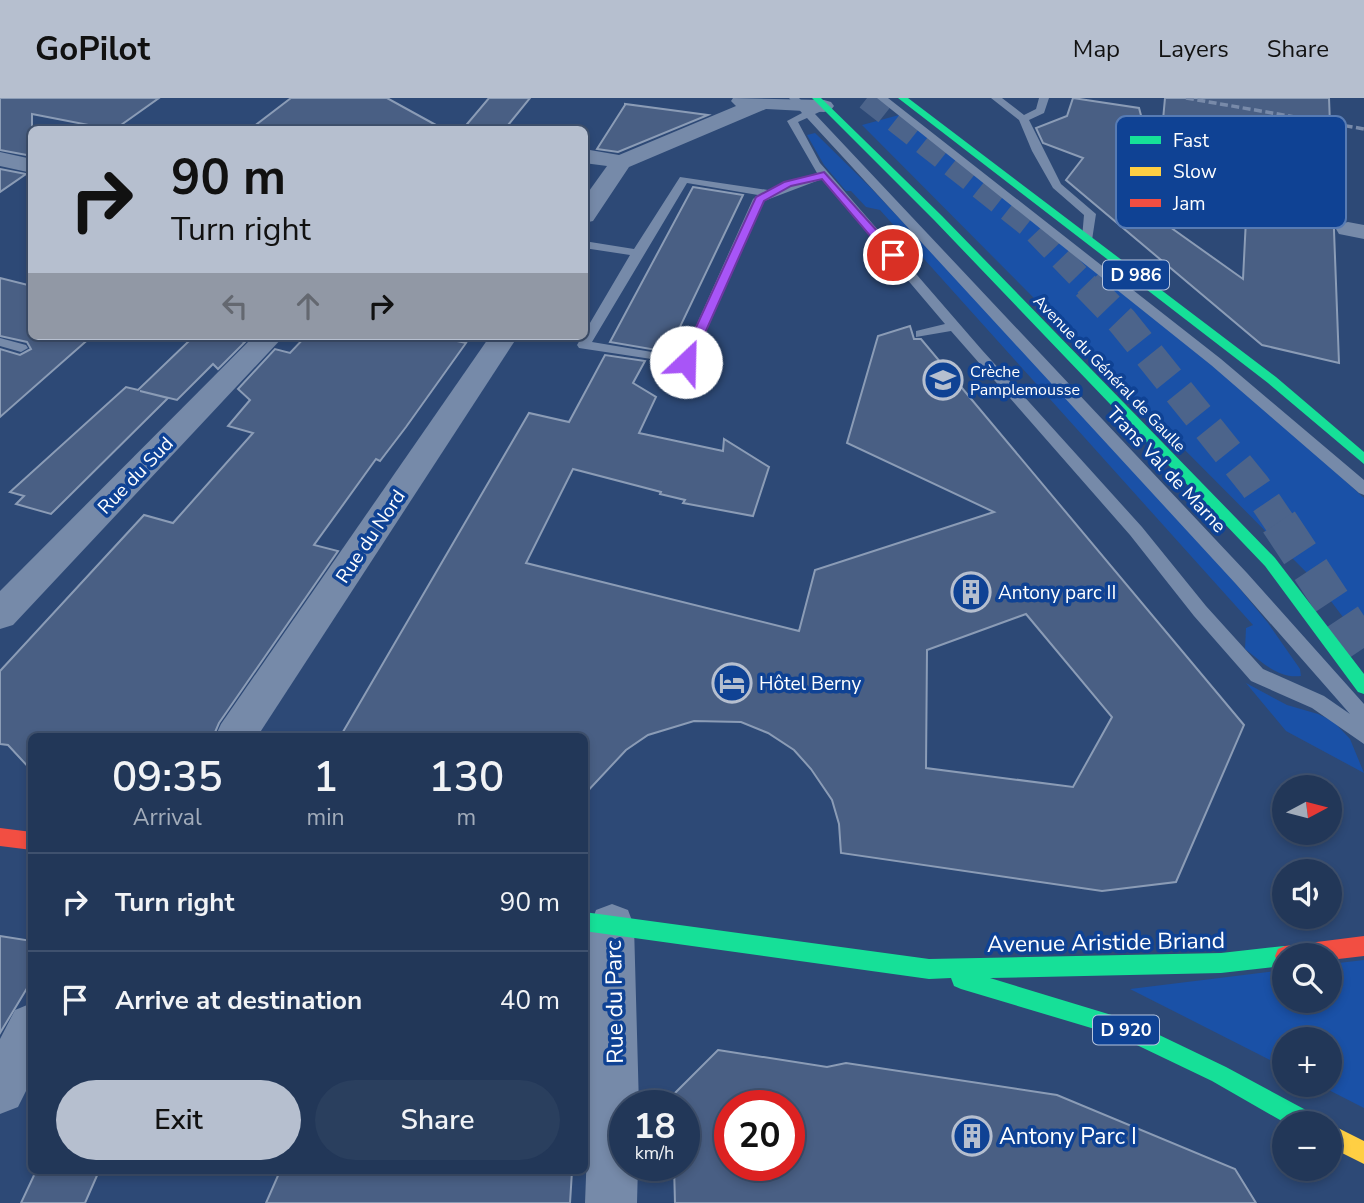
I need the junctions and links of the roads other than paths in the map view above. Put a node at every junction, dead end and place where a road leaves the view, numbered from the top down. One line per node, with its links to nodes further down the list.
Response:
1 (716, 98): 5 (street)
2 (996, 98): 7 (lane)
3 (1044, 98): 7 (lane)
4 (886, 101): 15 (main road, D 986); 27 (lane)
5 (801, 106): 6 (main road); 10 (street); 12 (lane); 29 (main road, Avenue du Général de Gaulle); 30 (lane, Trans Val de Marne)
6 (853, 111)
7 (1024, 119): 15 (lane)
8 (588, 157): 10 (street)
9 (0, 159): 11 (street)
10 (621, 162): 14 (street)
11 (28, 165)
12 (824, 175): 13 (lane); 18 (lane)
13 (769, 194): 17 (lane); 23 (lane)
14 (588, 210)
15 (1088, 238): 26 (main road, D 986)
16 (588, 245): 17 (lane)
17 (637, 253): 20 (lane)
18 (953, 326): 19 (lane); 32 (lane)
19 (921, 334)
20 (588, 338)
21 (266, 340): 28 (street, Rue du Sud)
22 (501, 340): 31 (street, Rue du Nord)
23 (587, 340)
24 (0, 342): 25 (lane)
25 (21, 348)
26 (1364, 459)
27 (1364, 489)
28 (0, 614)
29 (1364, 687)
30 (1364, 717)
31 (238, 733)
32 (1364, 735)
33 (0, 837): 34 (main road)
34 (28, 840)
35 (598, 924): 39 (main road, Avenue Aristide Briand / D 920); 45 (street, Rue du Parc)
36 (1364, 946): 37 (main road, Avenue Aristide Briand / D 920)
37 (1342, 949)
38 (1272, 957): 39 (main road, Avenue Aristide Briand / D 920)
39 (929, 969): 42 (main road, Avenue Aristide Briand / D 920)
40 (28, 1035): 41 (street)
41 (0, 1088)
42 (1286, 1111)
43 (1342, 1141): 44 (main road)
44 (1364, 1153)
45 (611, 1203)

